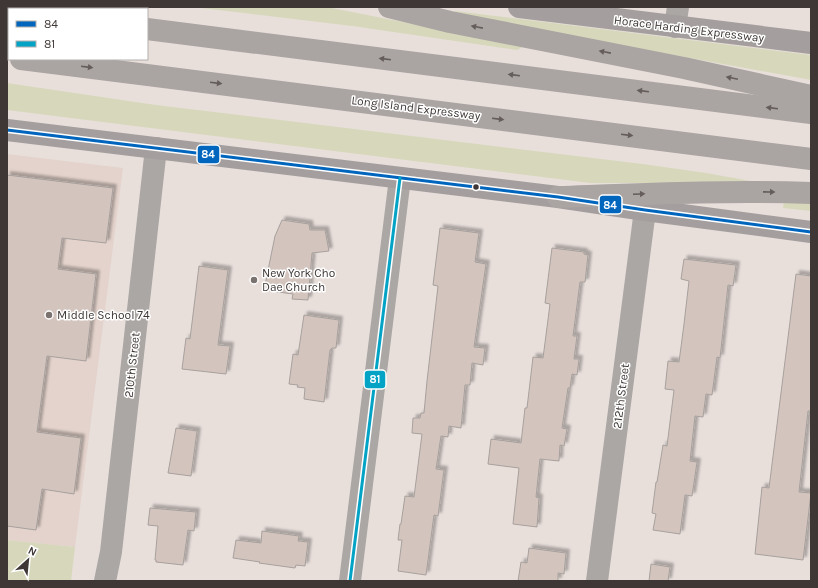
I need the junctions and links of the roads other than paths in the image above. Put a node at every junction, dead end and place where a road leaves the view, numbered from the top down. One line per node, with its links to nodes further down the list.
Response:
1 (389, 7): 7 (highway, one-way to 1)
2 (520, 7): 3 (main road, Horace Harding Expressway)
3 (676, 17): 5 (main road, Horace Harding Expressway)
4 (148, 29): 8 (highway, one-way to 4)
5 (811, 44)
6 (29, 60): 11 (highway, Long Island Expressway, one-way to 11)
7 (811, 96)
8 (811, 113)
9 (7, 130): 10 (main road)
10 (156, 148): 12 (main road); 17 (street, 210th Street)
11 (811, 158)
12 (400, 178): 14 (main road); 18 (street)
13 (811, 193): 14 (highway, one-way to 13)
14 (558, 197): 15 (main road)
15 (645, 210): 16 (main road); 19 (street, 212th Street)
16 (811, 232)
17 (105, 581)
18 (350, 581)
19 (597, 581)

